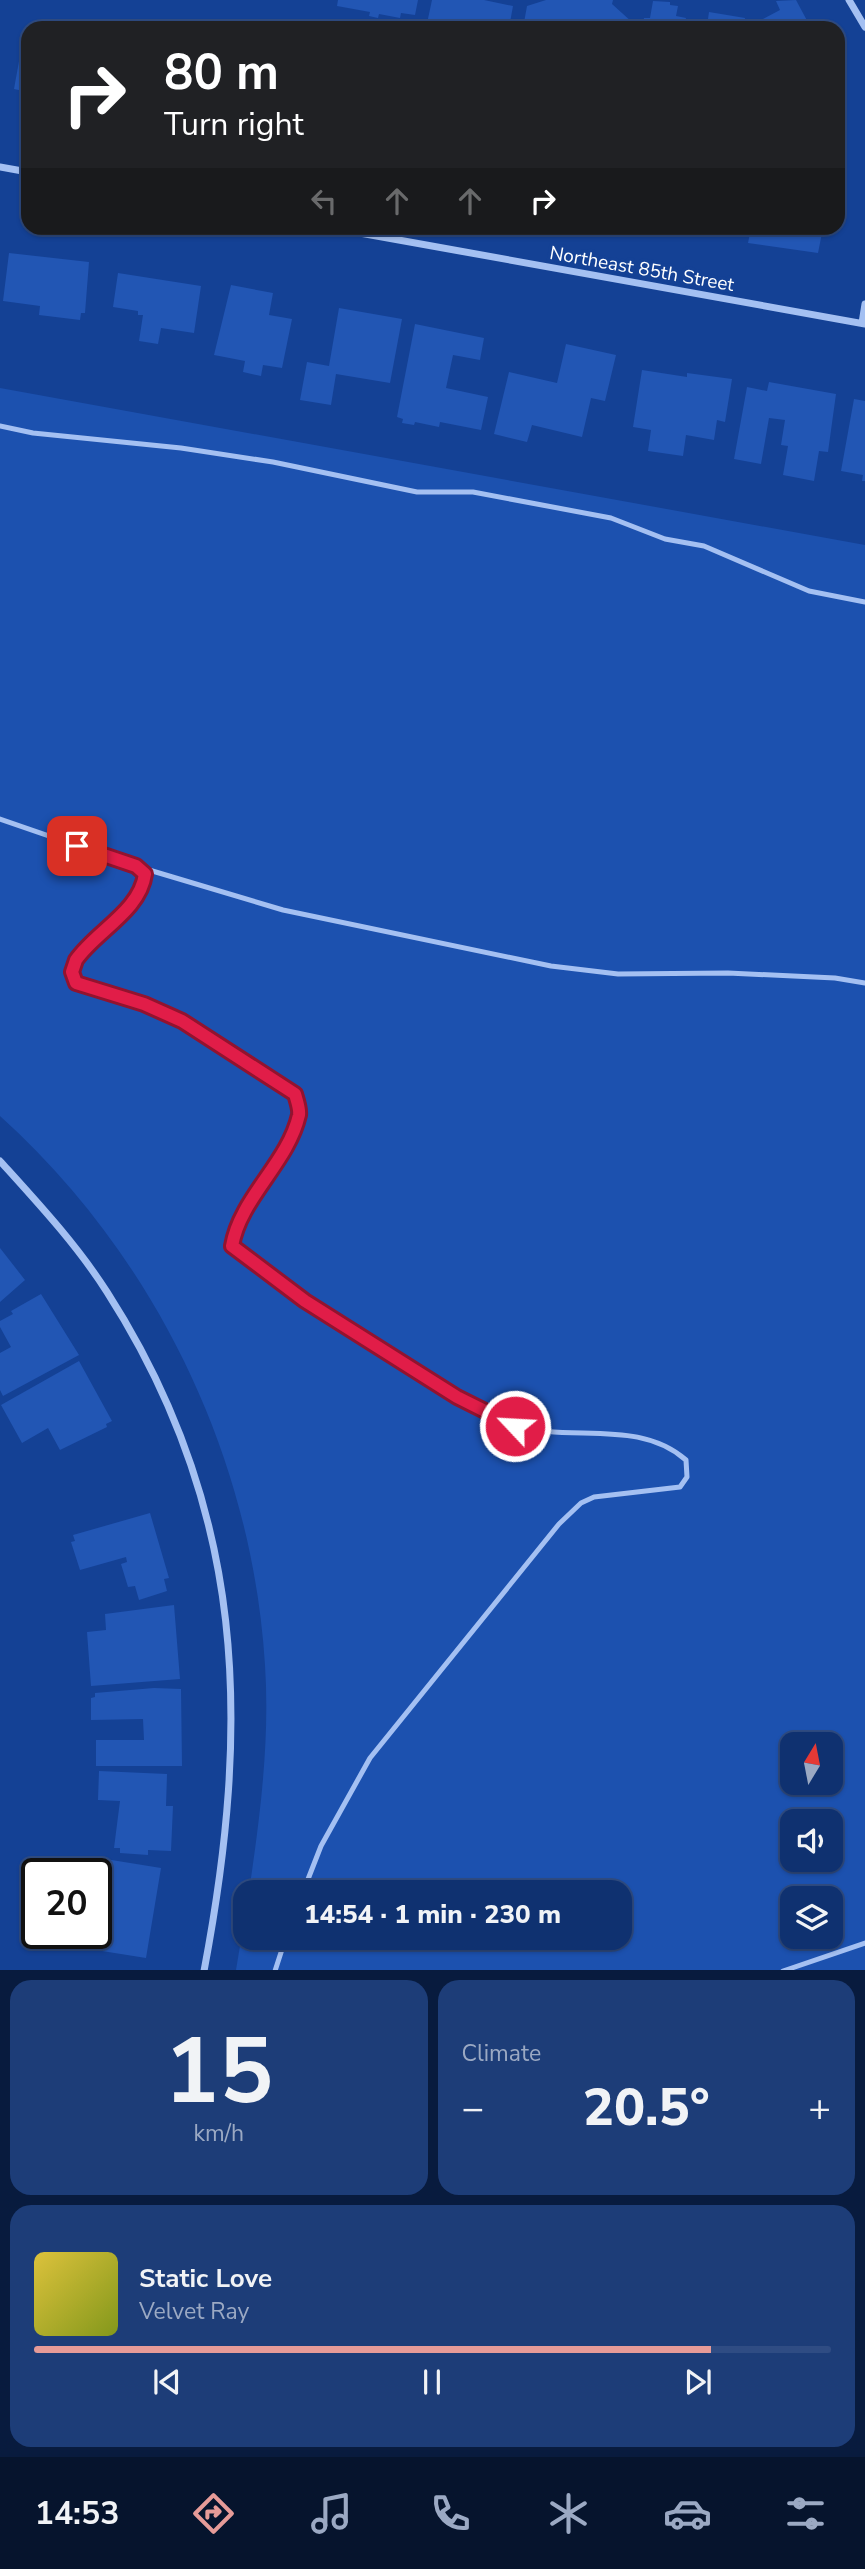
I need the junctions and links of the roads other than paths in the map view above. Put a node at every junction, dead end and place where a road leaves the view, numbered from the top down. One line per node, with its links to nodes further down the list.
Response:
1 (849, 0): 2 (street)
2 (865, 27)
3 (0, 167): 4 (street)
4 (21, 171)
5 (371, 235): 7 (street, Northeast 85th Street)
6 (865, 304): 7 (street)
7 (863, 323)
8 (0, 426): 9 (lane)
9 (865, 602)
10 (0, 819): 11 (lane)
11 (136, 866): 12 (lane); 14 (lane)
12 (865, 983)
13 (0, 1161): 17 (street)
14 (308, 1880)
15 (865, 1943): 19 (lane)
16 (282, 1950): 18 (lane)
17 (204, 1970)
18 (275, 1970)
19 (783, 1970)

